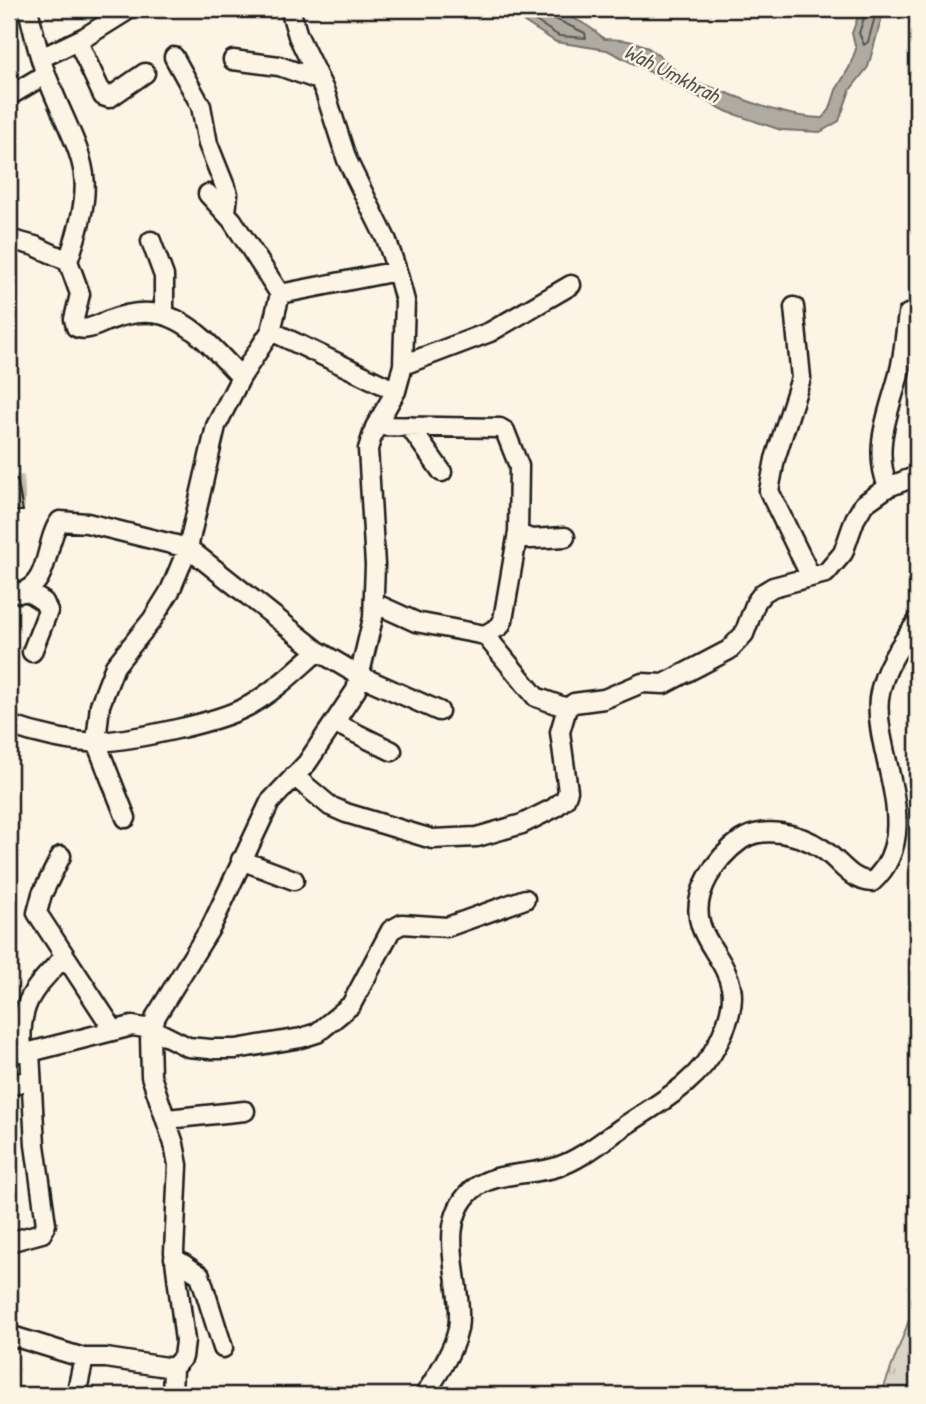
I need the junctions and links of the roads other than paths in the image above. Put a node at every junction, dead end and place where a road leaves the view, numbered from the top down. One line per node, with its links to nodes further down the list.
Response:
1 (29, 9): 7 (street)
2 (290, 9): 9 (street)
3 (125, 12): 4 (street)
4 (78, 42): 7 (street); 8 (street)
5 (174, 57): 12 (street)
6 (233, 60): 9 (street)
7 (44, 66): 10 (street); 15 (street)
8 (145, 73)
9 (319, 80): 16 (street)
10 (9, 96)
11 (208, 194): 12 (street)
12 (226, 213): 18 (street)
13 (9, 239): 15 (street)
14 (151, 241): 21 (street)
15 (68, 261): 21 (street)
16 (397, 271): 18 (street); 23 (street)
17 (571, 285): 23 (street)
18 (280, 294): 22 (street)
19 (794, 307): 34 (street)
20 (908, 314): 30 (street)
21 (164, 315): 24 (street)
22 (271, 331): 24 (street); 25 (street)
23 (403, 365): 25 (street)
24 (241, 377): 33 (street)
25 (396, 391): 26 (street)
26 (376, 426): 27 (street); 36 (street)
27 (409, 426): 28 (street); 31 (street)
28 (442, 472)
29 (917, 477): 30 (street)
30 (888, 487): 34 (street)
31 (518, 532): 32 (street); 38 (street)
32 (565, 537)
33 (188, 548): 35 (street); 39 (street); 46 (street)
34 (811, 577): 42 (street)
35 (18, 590): 40 (street)
36 (374, 603): 38 (street); 41 (street)
37 (917, 622): 70 (street)
38 (485, 635): 42 (street)
39 (318, 651): 41 (street); 46 (street)
40 (32, 653)
41 (360, 676): 43 (street); 44 (street)
42 (567, 708): 48 (street)
43 (439, 711)
44 (335, 723): 47 (street); 48 (street)
45 (9, 724): 46 (street)
46 (96, 742): 49 (street)
47 (392, 751)
48 (294, 776): 51 (street)
49 (126, 818)
50 (61, 856): 54 (street)
51 (241, 860): 52 (street); 55 (street)
52 (294, 880)
53 (525, 899): 55 (street)
54 (64, 957): 56 (street); 57 (street)
55 (152, 1028): 56 (street); 61 (street)
56 (113, 1029): 57 (street)
57 (17, 1051): 58 (street)
58 (31, 1079): 59 (street); 62 (street)
59 (9, 1086)
60 (245, 1111): 61 (street)
61 (167, 1119): 63 (street)
62 (9, 1242)
63 (174, 1258): 65 (street); 67 (street)
64 (9, 1335): 66 (street)
65 (223, 1348)
66 (84, 1358): 67 (street); 68 (street)
67 (173, 1368): 69 (street)
68 (76, 1395)
69 (172, 1395)
70 (425, 1395)

